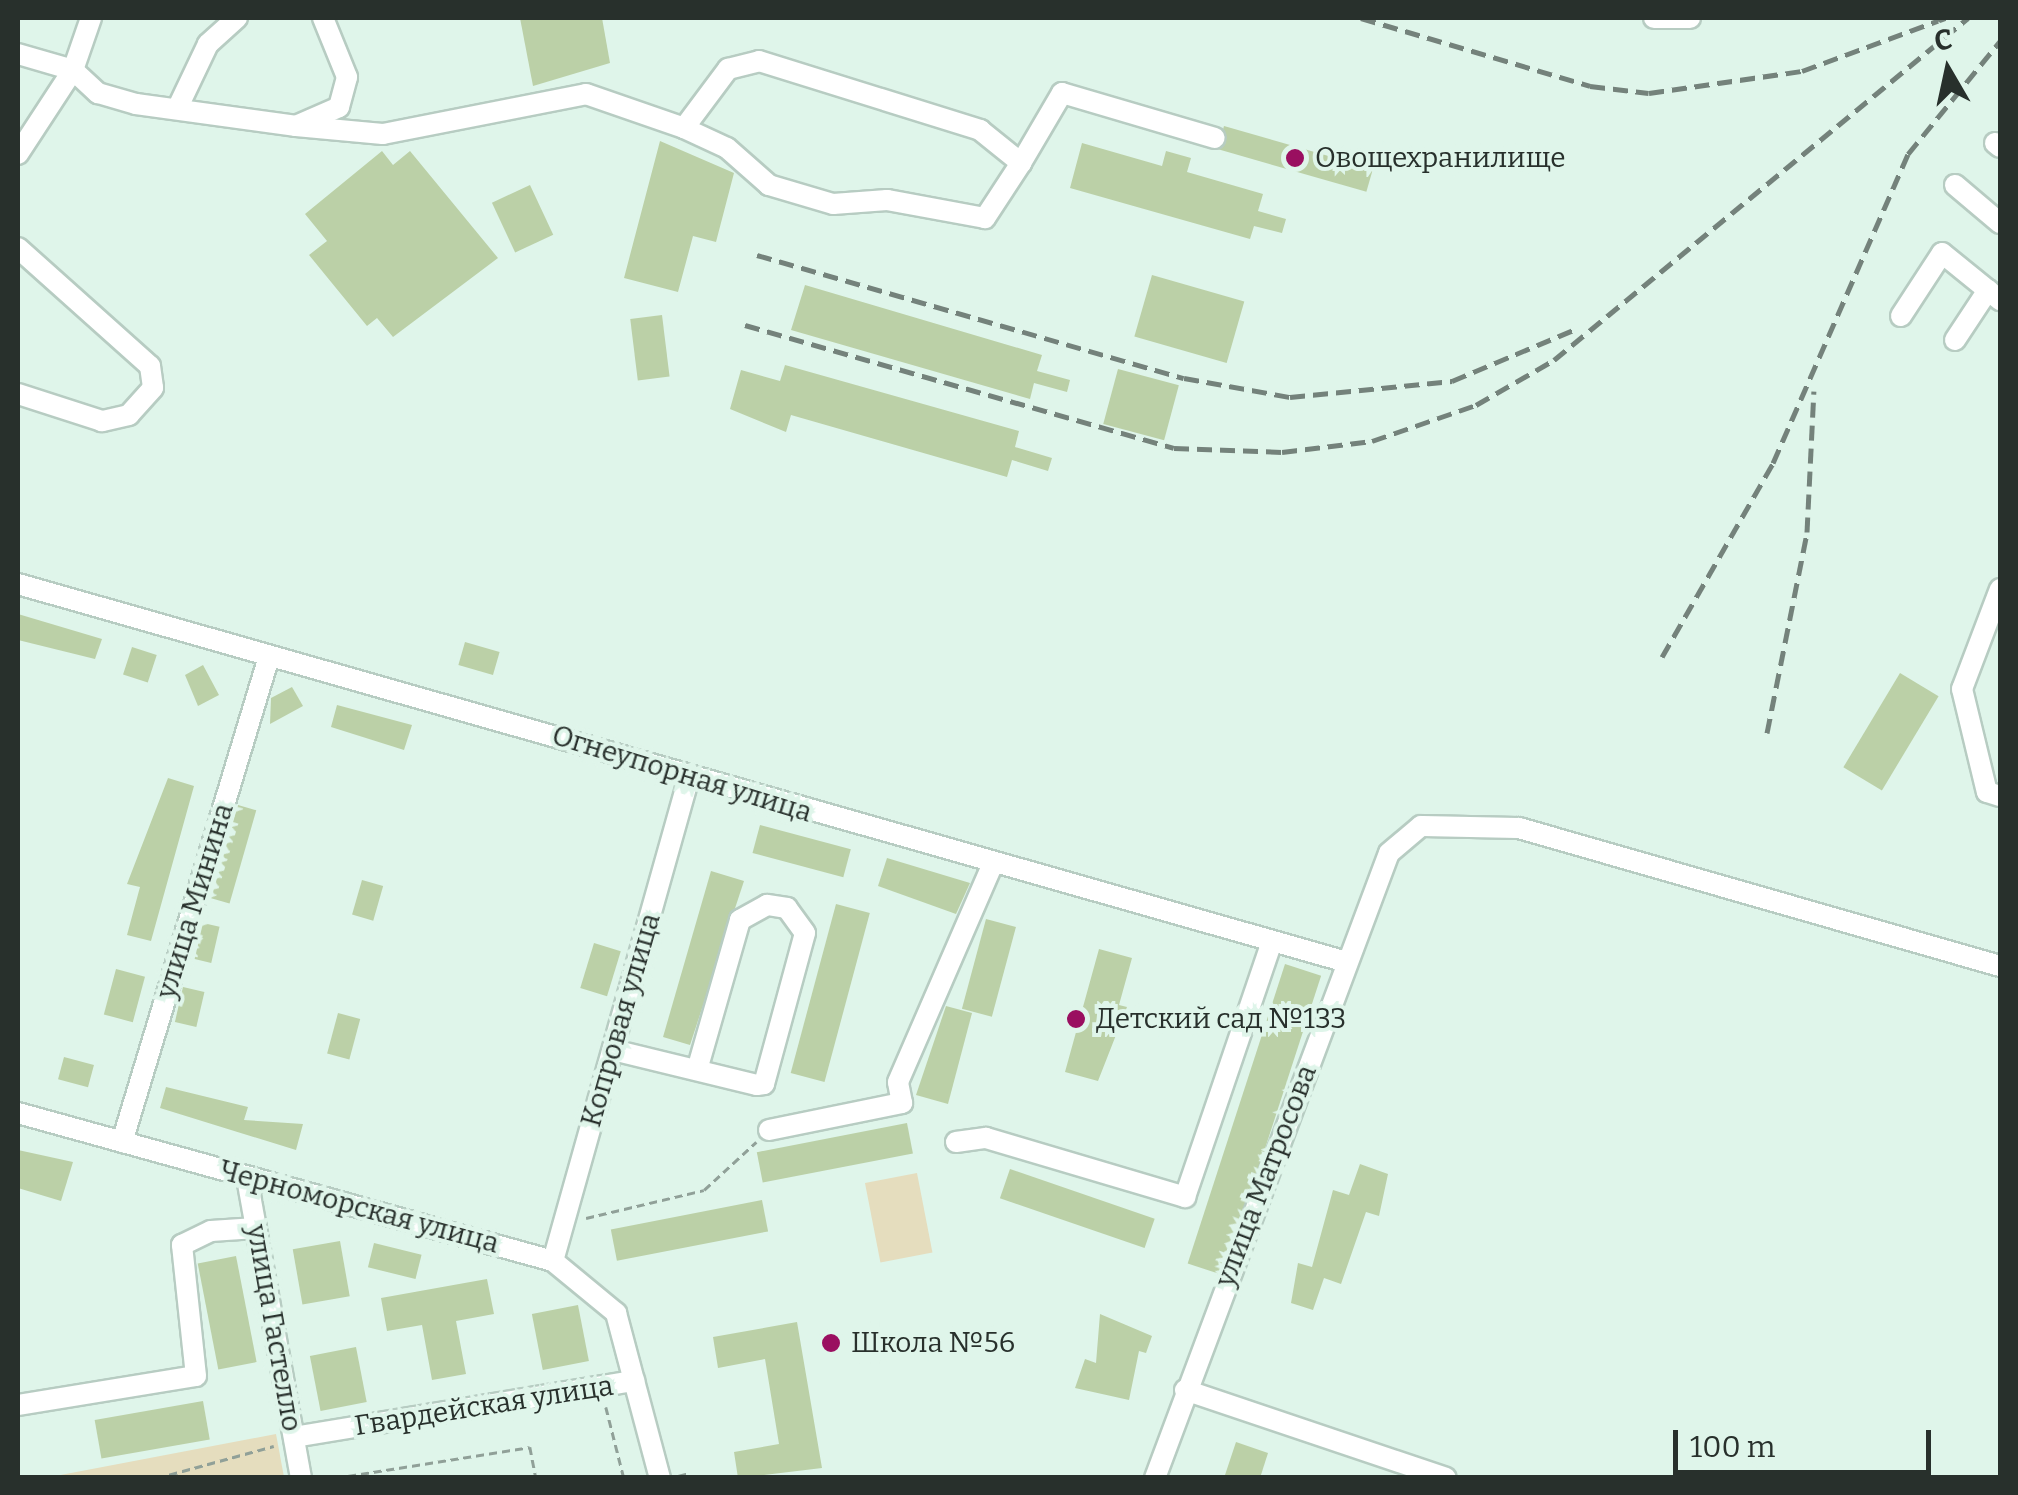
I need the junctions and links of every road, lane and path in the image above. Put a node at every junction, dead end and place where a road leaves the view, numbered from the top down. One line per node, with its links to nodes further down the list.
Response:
1 (91, 18): 7 (street)
2 (236, 18): 8 (street)
3 (322, 18): 9 (street)
4 (1654, 18): 5 (street)
5 (1690, 18)
6 (18, 54): 7 (street)
7 (73, 70): 8 (street); 12 (street)
8 (178, 107): 9 (street)
9 (296, 126): 10 (street)
10 (684, 128): 13 (street); 13 (street)
11 (1215, 138): 13 (street)
12 (18, 154)
13 (1021, 162)
14 (1956, 185): 15 (street)
15 (2000, 224)
16 (18, 248): 20 (street)
17 (1994, 295): 18 (street); 19 (street)
18 (1901, 316)
19 (1955, 340)
20 (18, 394)
21 (18, 584): 23 (street, Огнеупорная улица)
22 (2000, 589): 25 (street)
23 (268, 660): 24 (street, Огнеупорная улица); 34 (street, улица Минина)
24 (688, 780): 26 (street, Огнеупорная улица); 30 (street, Копровая улица)
25 (2000, 796)
26 (992, 866): 27 (street, Огнеупорная улица); 33 (street)
27 (1272, 942): 28 (street, Огнеупорная улица); 35 (street)
28 (1347, 962): 29 (street, улица Матросова); 42 (street, улица Матросова)
29 (2000, 966)
30 (612, 1050): 31 (street); 37 (street, Копровая улица)
31 (697, 1070): 31 (street)
32 (18, 1112): 34 (street, Черноморская улица)
33 (769, 1130): 37 (path)
34 (122, 1142): 36 (street, Черноморская улица)
35 (956, 1142)
36 (247, 1178): 38 (street, улица Гастелло); 39 (street, Черноморская улица)
37 (564, 1221): 39 (street, Копровая улица)
38 (256, 1228): 43 (street); 44 (street, улица Гастелло)
39 (553, 1261): 40 (street, Черноморская улица)
40 (634, 1380): 41 (street, Гвардейская улица); 51 (street, Гвардейская улица)
41 (602, 1386): 44 (street, Гвардейская улица); 50 (path)
42 (1185, 1390): 53 (street, улица Матросова); 54 (street)
43 (18, 1405)
44 (294, 1438): 46 (path); 47 (street, улица Гастелло)
45 (689, 1473): 52 (path)
46 (156, 1478)
47 (301, 1478)
48 (334, 1478): 49 (path)
49 (536, 1478)
50 (624, 1478)
51 (660, 1478)
52 (672, 1478)
53 (1155, 1478)
54 (1446, 1478)

